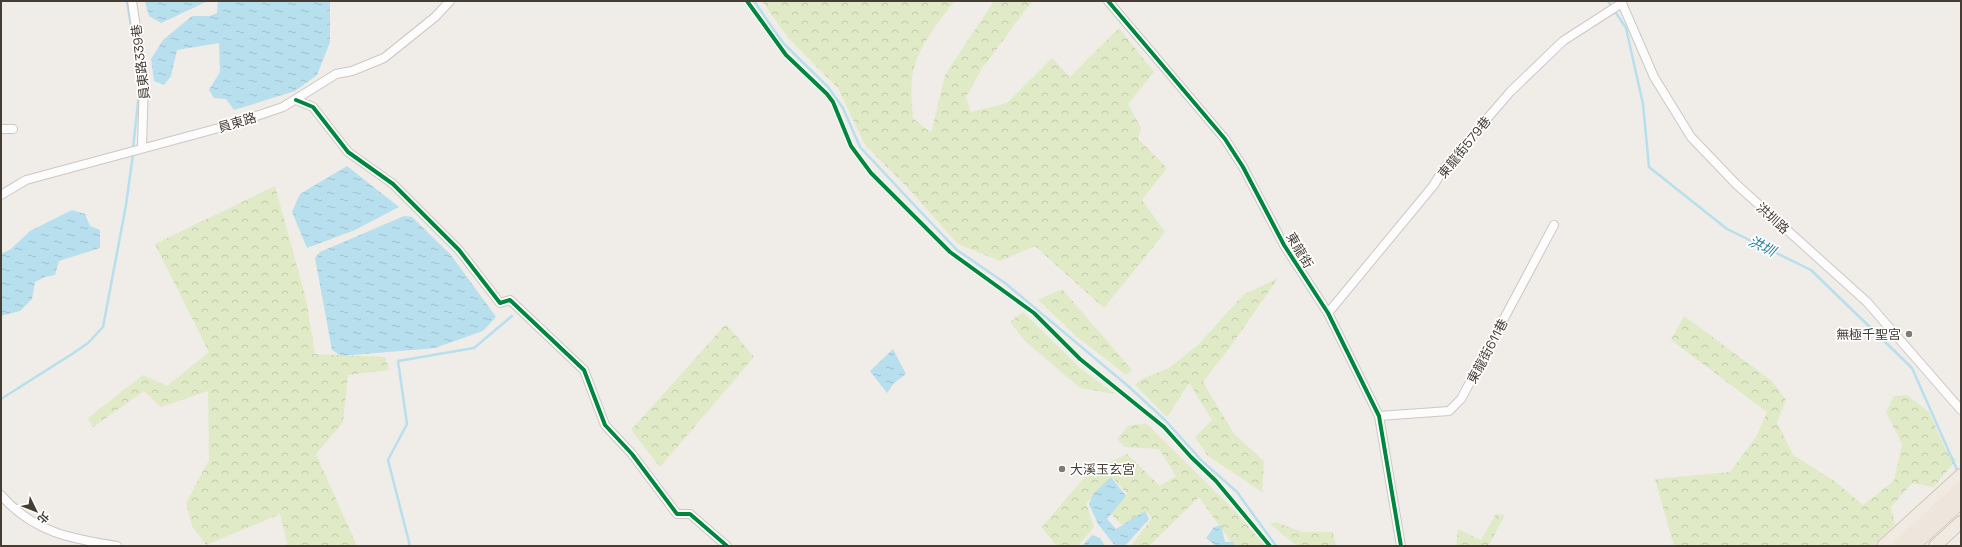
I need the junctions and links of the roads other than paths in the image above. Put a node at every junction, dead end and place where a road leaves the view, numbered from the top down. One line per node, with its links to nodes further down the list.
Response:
1 (132, 1): 8 (street, 員東路339巷)
2 (450, 1): 5 (street, 員東路)
3 (1108, 1): 11 (street, 東龍街)
4 (1621, 2): 11 (street, 東龍街579巷); 12 (street, 洪圳路)
5 (296, 100): 8 (street, 員東路); 19 (street)
6 (1, 129): 7 (street)
7 (13, 129)
8 (142, 147): 9 (street, 員東路)
9 (1, 195)
10 (1554, 225): 13 (street, 東龍街611巷)
11 (1328, 313): 13 (street, 東龍街)
12 (1961, 410)
13 (1379, 416): 20 (street, 東龍街)
14 (1959, 482): 21 (main road); 22 (highway)
15 (1, 495): 18 (street)
16 (1961, 502): 23 (highway)
17 (1961, 522): 24 (main road)
18 (117, 546)
19 (727, 546)
20 (1401, 546)
21 (1883, 546)
22 (1899, 546)
23 (1913, 546)
24 (1935, 546)

